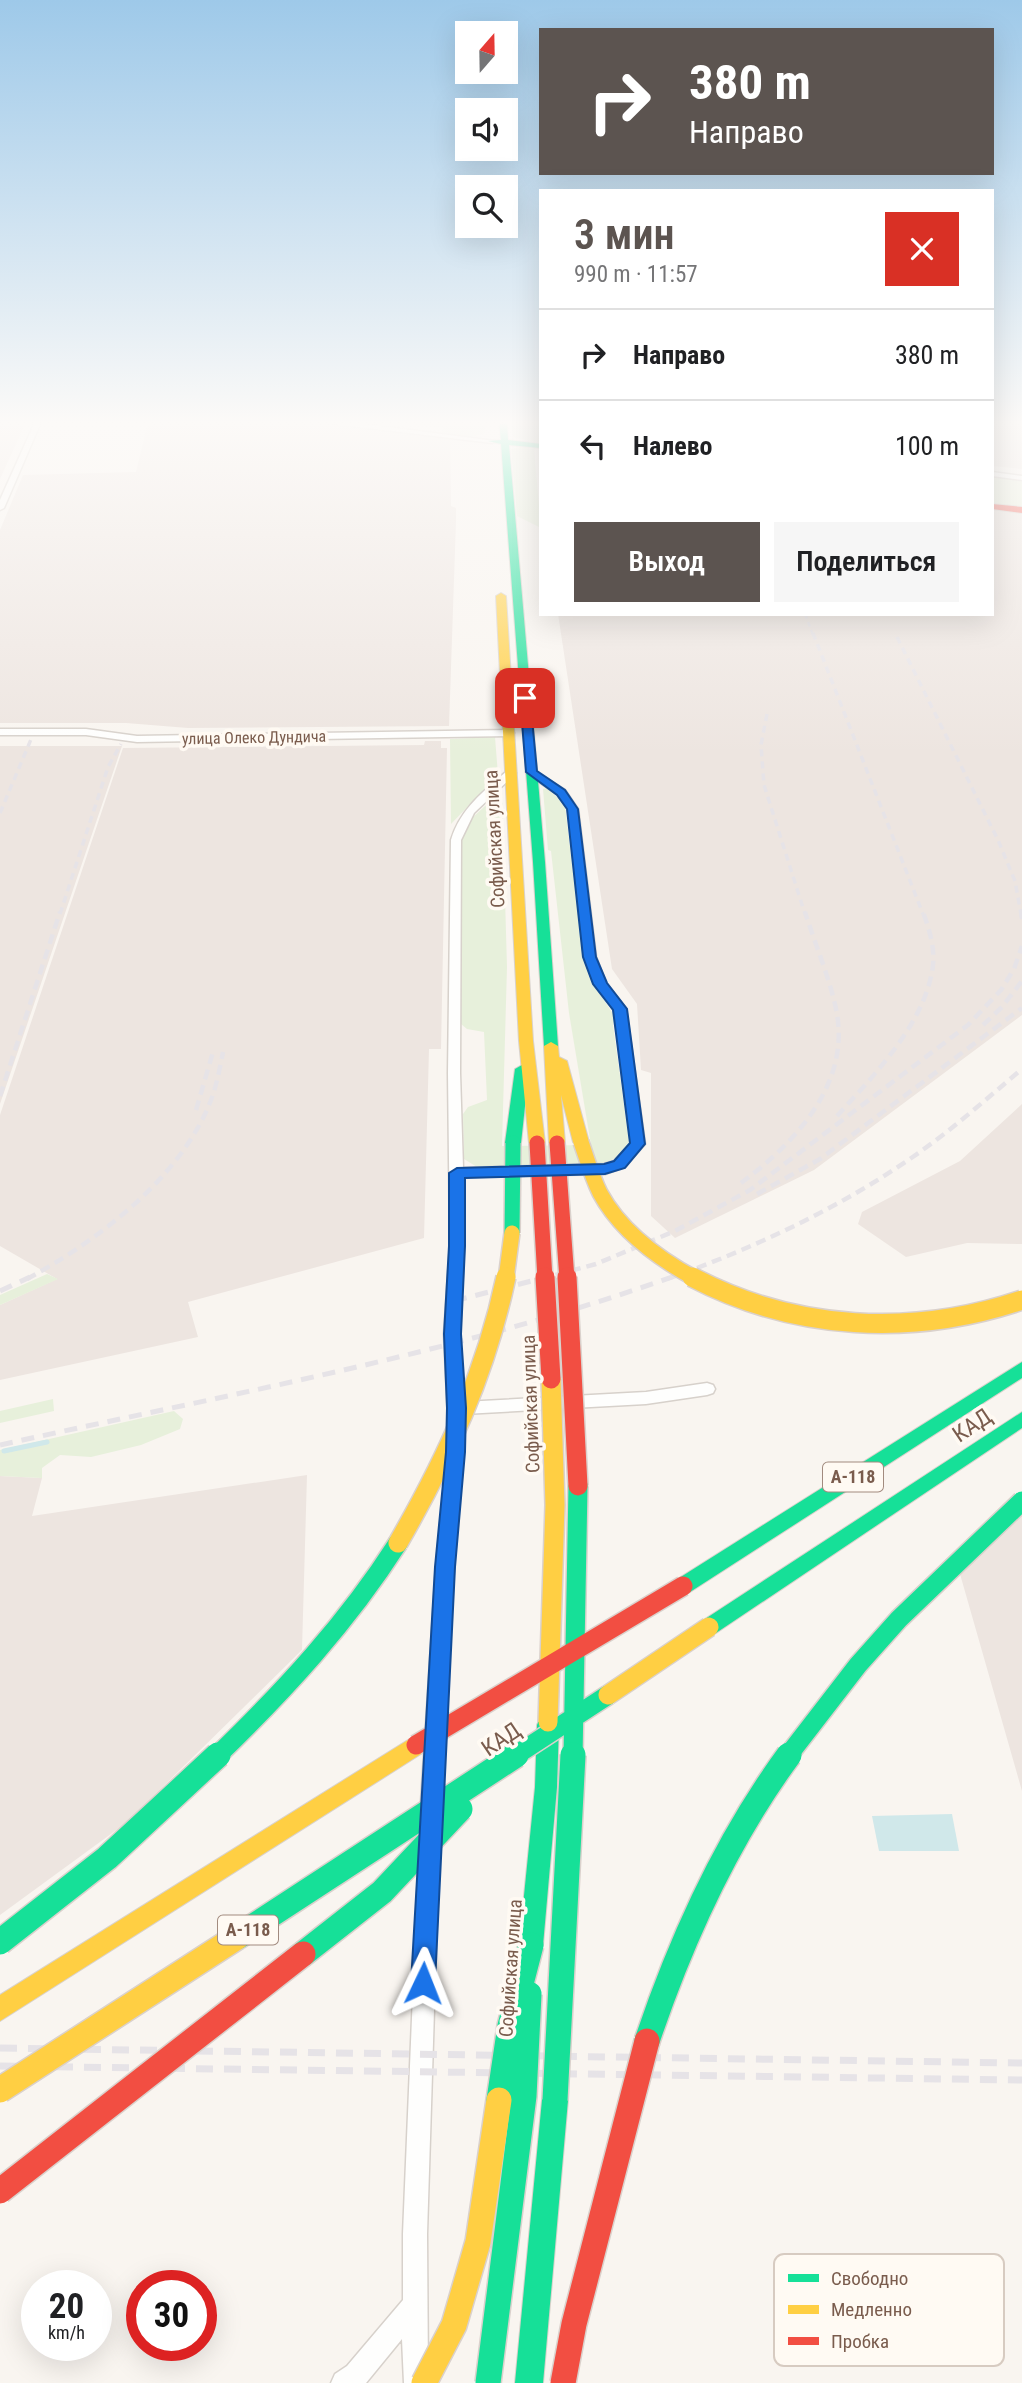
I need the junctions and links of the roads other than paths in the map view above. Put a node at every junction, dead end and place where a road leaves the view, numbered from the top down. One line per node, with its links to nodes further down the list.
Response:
1 (501, 533): 4 (main road, Софийская улица)
2 (507, 533): 5 (main road, Софийская улица)
3 (0, 732): 4 (street, улица Олеко Дундича)
4 (509, 733): 6 (main road, Софийская улица)
5 (531, 772): 8 (main road, Софийская улица); 9 (street)
6 (511, 773): 7 (main road, Софийская улица); 9 (street)
7 (526, 1041): 17 (main road, bridge); 18 (main road, Софийская улица, bridge)
8 (552, 1042): 10 (main road, bridge); 27 (main road, Софийская улица, bridge)
9 (457, 1173): 13 (street)
10 (1022, 1300)
11 (1022, 1369): 19 (main road, КАД / А-118, bridge)
12 (707, 1389): 13 (street)
13 (456, 1408): 22 (street)
14 (1022, 1419): 16 (main road, КАД / А-118, bridge)
15 (1022, 1501): 28 (main road, bridge)
16 (496, 1770): 20 (main road, КАД / А-118, bridge); 21 (main road, bridge)
17 (0, 1942)
18 (531, 1945): 25 (main road, bridge); 26 (main road, Софийская улица, bridge)
19 (0, 2009)
20 (0, 2090)
21 (0, 2191)
22 (415, 2304): 23 (street); 24 (street)
23 (344, 2383)
24 (415, 2383)
25 (424, 2383)
26 (488, 2383)
27 (529, 2383)
28 (563, 2383)

